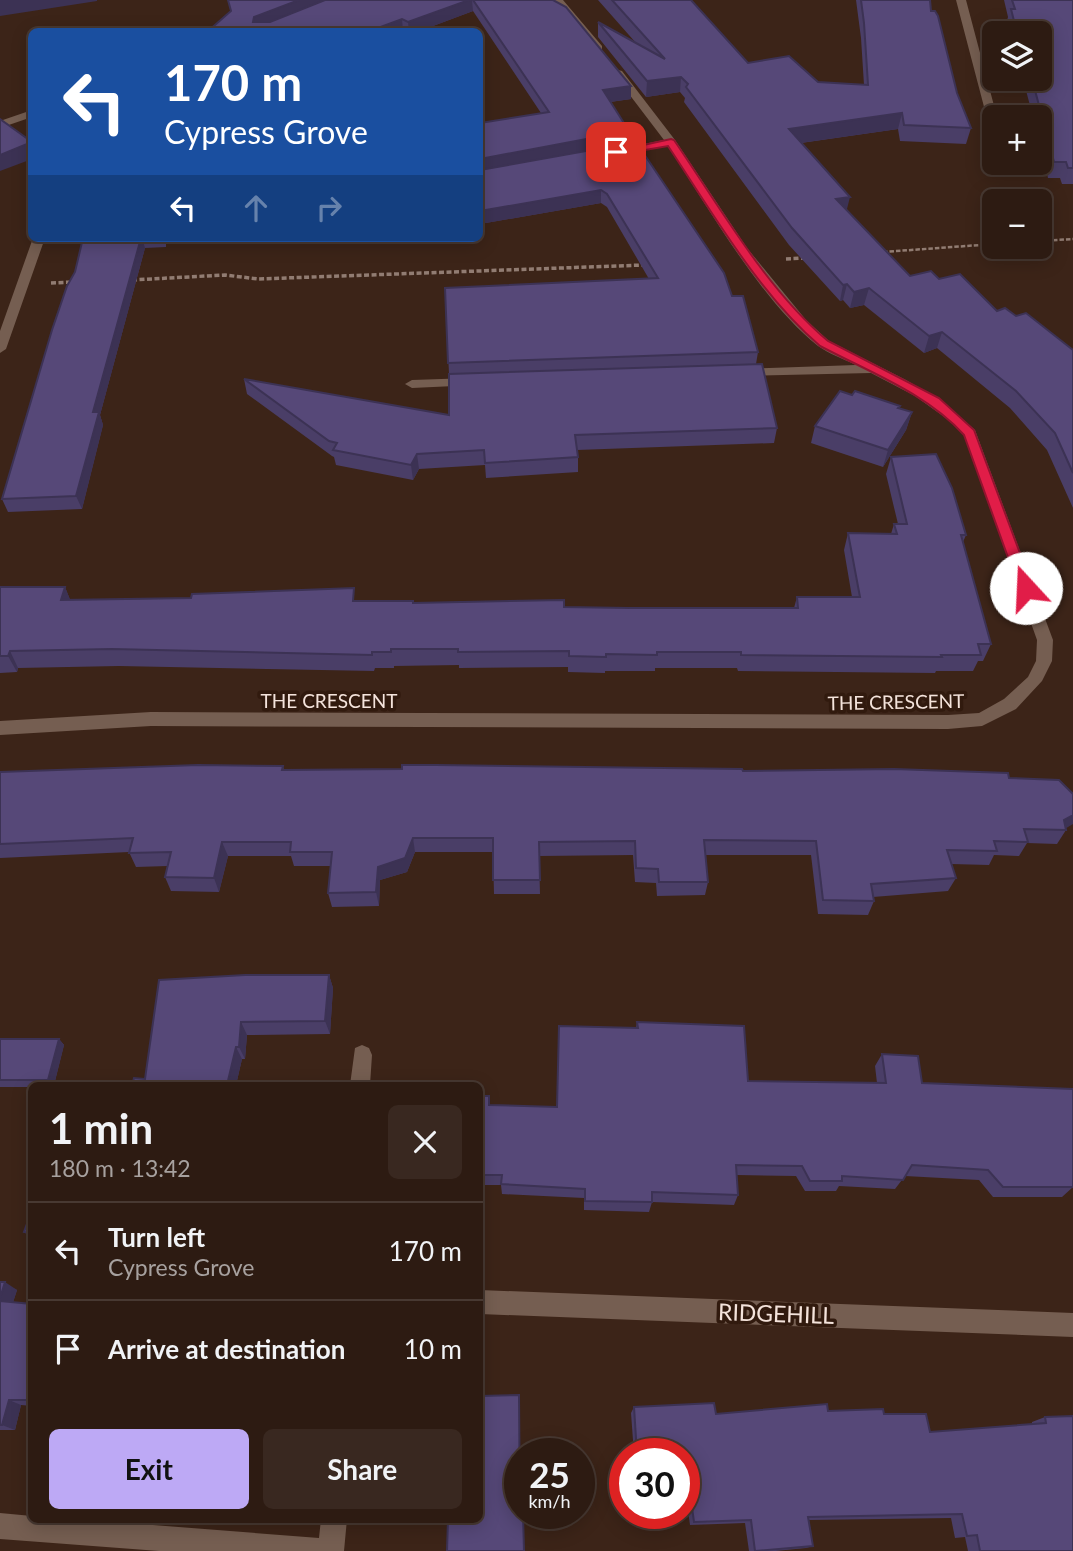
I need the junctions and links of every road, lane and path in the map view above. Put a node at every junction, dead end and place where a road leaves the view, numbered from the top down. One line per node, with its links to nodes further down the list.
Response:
1 (558, 0): 6 (street, THE CRESCENT)
2 (961, 0): 3 (street)
3 (988, 105)
4 (28, 114): 5 (street)
5 (0, 125)
6 (671, 142): 7 (street); 14 (street, THE CRESCENT)
7 (603, 155)
8 (1073, 239): 9 (path)
9 (1052, 241)
10 (38, 242): 18 (street)
11 (982, 245): 12 (path)
12 (881, 252)
13 (818, 257): 14 (path)
14 (750, 261): 20 (street, THE CRESCENT)
15 (655, 264): 16 (path)
16 (131, 280)
17 (78, 282): 18 (path)
18 (24, 285): 19 (street)
19 (0, 349)
20 (871, 369): 21 (street); 24 (street, THE CRESCENT)
21 (732, 374)
22 (481, 382): 23 (street)
23 (412, 384)
24 (0, 728)
25 (362, 1055): 26 (street)
26 (360, 1082)
27 (483, 1302): 28 (street, RIDGEHILL)
28 (1073, 1325)
29 (333, 1523): 31 (street)
30 (0, 1526): 31 (street)
31 (329, 1551)

